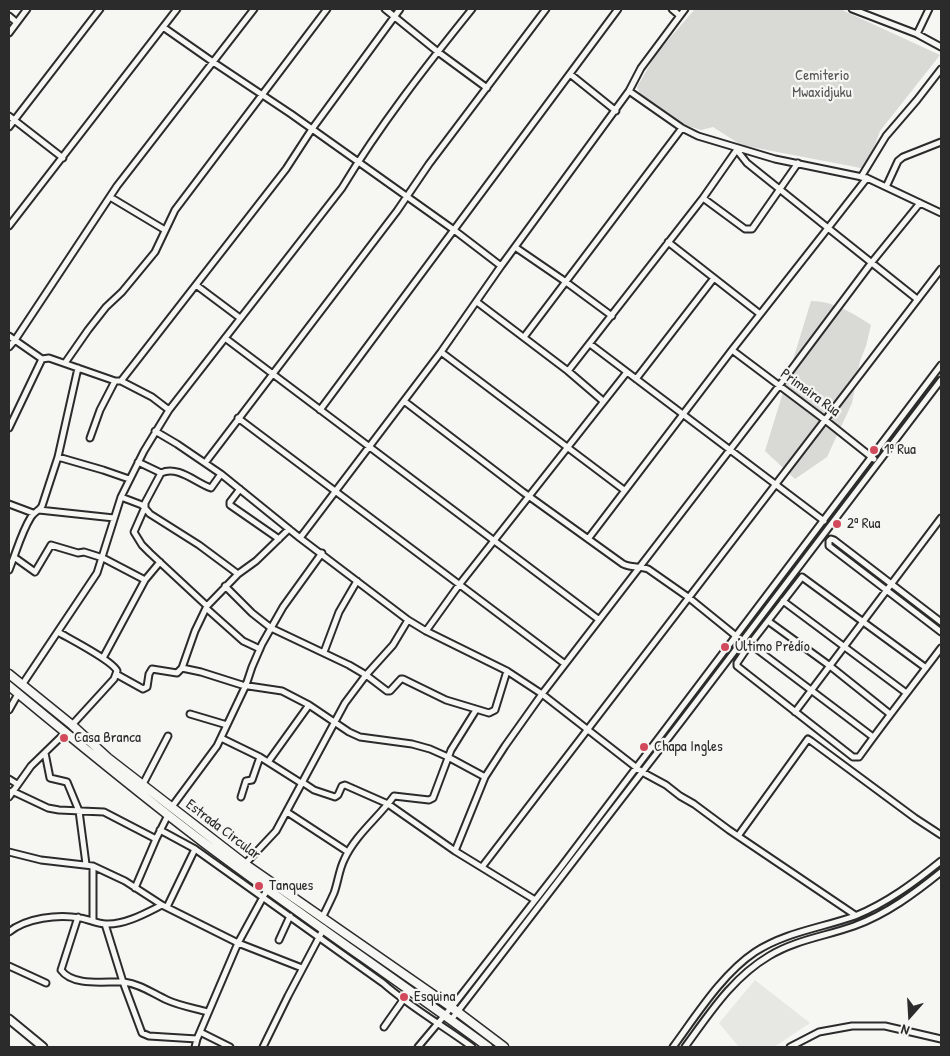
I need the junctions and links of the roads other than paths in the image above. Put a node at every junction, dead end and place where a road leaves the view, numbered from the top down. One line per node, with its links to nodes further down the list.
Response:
1 (27, 9): 18 (street)
2 (100, 9): 32 (street)
3 (177, 9): 19 (street)
4 (254, 9): 24 (street)
5 (327, 9): 29 (street)
6 (385, 9): 17 (street)
7 (400, 9): 17 (street)
8 (472, 9): 23 (street)
9 (546, 9): 27 (street)
10 (618, 9): 26 (street)
11 (672, 9): 15 (street)
12 (685, 9): 15 (street)
13 (852, 9): 21 (street)
14 (929, 9): 21 (street)
15 (680, 15): 28 (street)
16 (9, 16): 18 (street)
17 (395, 16): 23 (street); 35 (street)
18 (16, 22): 20 (street)
19 (163, 27): 24 (street); 38 (street)
20 (9, 33)
21 (917, 34): 22 (street)
22 (941, 47)
23 (438, 52): 27 (street); 39 (street)
24 (213, 62): 29 (street); 45 (street)
25 (941, 70): 41 (street)
26 (570, 74): 30 (street); 52 (street)
27 (487, 88): 44 (street)
28 (629, 91): 30 (street); 34 (street)
29 (261, 94): 35 (street); 51 (street)
30 (616, 111): 54 (street)
31 (9, 116): 32 (street)
32 (14, 120): 33 (street); 38 (street)
33 (9, 127)
34 (682, 128): 37 (street); 59 (street)
35 (312, 129): 39 (street); 60 (street)
36 (941, 142): 42 (street)
37 (737, 149): 40 (street); 43 (street); 46 (street)
38 (63, 158): 49 (street)
39 (358, 162): 44 (street); 65 (street)
40 (798, 163): 41 (street); 43 (street)
41 (864, 177): 42 (street); 50 (street)
42 (886, 186): 47 (street)
43 (780, 191): 46 (street); 50 (street)
44 (406, 196): 52 (street); 80 (street)
45 (110, 197): 51 (street); 69 (street)
46 (703, 198): 53 (street)
47 (920, 203): 48 (street); 55 (street)
48 (941, 213)
49 (9, 226)
50 (828, 228): 55 (street); 63 (street)
51 (165, 230): 75 (street)
52 (454, 230): 56 (street); 88 (street)
53 (668, 242): 58 (street); 64 (street)
54 (515, 247): 56 (street); 59 (street)
55 (872, 262): 61 (street); 84 (street)
56 (501, 266): 62 (street)
57 (941, 268): 61 (street)
58 (714, 278): 63 (street); 81 (street)
59 (566, 282): 64 (street); 67 (street)
60 (196, 285): 65 (street); 83 (street)
61 (917, 299): 91 (street)
62 (477, 302): 67 (street); 73 (street)
63 (760, 314): 72 (street)
64 (612, 316): 70 (street)
65 (240, 318): 68 (street)
66 (9, 336): 69 (street)
67 (524, 337): 78 (street)
68 (225, 338): 80 (street); 87 (street)
69 (16, 340): 71 (street); 74 (street)
70 (590, 344): 78 (street); 79 (street)
71 (9, 347)
72 (732, 350): 84 (street, Primeira Rua); 89 (street)
73 (441, 352): 85 (street); 96 (street)
74 (42, 359): 75 (street); 92 (street)
75 (65, 363): 77 (street)
76 (941, 365): 99 (street)
77 (78, 368): 83 (street); 98 (street)
78 (568, 371): 86 (street)
79 (627, 372): 81 (street); 86 (street)
80 (274, 373): 88 (street); 90 (street)
81 (636, 379): 89 (street)
82 (941, 380): 102 (street)
83 (118, 381): 87 (street); 94 (street)
84 (778, 386): 91 (street, Primeira Rua); 97 (street)
85 (404, 401): 95 (street); 110 (street)
86 (603, 401): 96 (street)
87 (169, 410): 93 (street)
88 (320, 410): 95 (street)
89 (683, 416): 97 (street); 108 (street)
90 (238, 418): 101 (street); 109 (street)
91 (825, 420): 99 (street, Primeira Rua); 106 (street)
92 (9, 428)
93 (155, 431): 100 (street); 101 (street)
94 (90, 438)
95 (369, 446): 109 (street); 123 (street)
96 (568, 449): 108 (street); 110 (street)
97 (729, 450): 106 (street); 128 (street)
98 (58, 457): 105 (street); 114 (street)
99 (872, 458): 102 (street, Primeira Rua); 118 (street)
100 (138, 462): 103 (street); 105 (street)
101 (204, 462): 104 (street)
102 (878, 462): 190 (street)
103 (161, 474): 104 (street); 113 (street)
104 (221, 474): 107 (street)
105 (130, 479): 111 (street)
106 (775, 485): 118 (street); 137 (street)
107 (240, 489): 119 (street); 121 (street)
108 (624, 490): 122 (street)
109 (336, 492): 120 (street); 134 (street)
110 (528, 496): 122 (street); 123 (street)
111 (121, 497): 113 (street); 116 (street)
112 (9, 504): 115 (street)
113 (145, 507): 127 (street); 130 (street)
114 (39, 510): 115 (street); 116 (street)
115 (33, 514): 125 (street)
116 (114, 518): 126 (street)
117 (941, 518): 133 (street)
118 (824, 522): 149 (street)
119 (289, 529): 120 (street); 121 (street)
120 (300, 538): 124 (street)
121 (279, 539): 130 (street)
122 (588, 539): 128 (street)
123 (494, 541): 134 (street); 140 (street)
124 (322, 553): 132 (street); 145 (street)
125 (14, 557): 126 (street); 129 (street)
126 (102, 558): 131 (street); 147 (street)
127 (160, 562): 131 (street); 139 (street)
128 (640, 566): 137 (street); 140 (street)
129 (9, 570)
130 (238, 574): 135 (street)
131 (146, 580): 155 (street)
132 (357, 581): 141 (street); 154 (street)
133 (892, 583): 136 (street); 136 (street); 144 (street)
134 (459, 585): 146 (street); 156 (street)
135 (225, 586): 139 (street); 145 (street)
136 (888, 589): 143 (street); 148 (street)
137 (688, 597): 149 (street); 180 (street)
138 (783, 601): 142 (street); 143 (street); 151 (street)
139 (206, 607): 153 (street); 158 (street)
140 (598, 619): 156 (street)
141 (408, 620): 146 (street); 163 (street)
142 (768, 621): 150 (street); 157 (street)
143 (863, 622): 151 (street); 159 (street)
144 (941, 622)
145 (271, 628): 153 (street); 154 (street)
146 (426, 631): 160 (street)
147 (58, 632): 155 (street); 165 (street)
148 (941, 632)
149 (736, 636): 189 (street)
150 (750, 644): 167 (street); 174 (street)
151 (845, 646): 157 (street); 168 (street)
152 (941, 648): 159 (street)
153 (260, 649): 166 (street)
154 (324, 652): 163 (street)
155 (103, 658): 162 (street)
156 (565, 664): 170 (street)
157 (830, 666): 167 (street); 176 (street)
158 (182, 668): 162 (street); 166 (street)
159 (926, 668): 168 (street)
160 (507, 671): 170 (street); 173 (street)
161 (9, 674): 165 (main road, Estrada Circular)
162 (116, 674): 179 (street)
163 (366, 675): 173 (street); 177 (street)
164 (9, 686): 169 (main road)
165 (22, 686): 179 (main road, Estrada Circular)
166 (246, 686): 171 (street); 178 (street)
167 (811, 691): 174 (street); 183 (street)
168 (906, 692): 176 (street)
169 (18, 694): 172 (street); 181 (main road)
170 (542, 694): 180 (street); 191 (street)
171 (309, 705): 177 (street); 188 (street)
172 (9, 710)
173 (476, 710): 187 (street)
174 (795, 712): 183 (street)
175 (190, 714): 178 (street)
176 (890, 714): 183 (street)
177 (334, 723): 187 (street); 193 (street)
178 (227, 725): 184 (street)
179 (72, 726): 195 (main road, Estrada Circular)
180 (587, 730): 189 (street); 215 (street)
181 (66, 732): 185 (street); 201 (main road)
182 (168, 736): 195 (street)
183 (873, 737)
184 (221, 738): 186 (street); 201 (street)
185 (45, 753): 194 (street); 200 (street)
186 (260, 757): 188 (street); 198 (street)
187 (448, 757): 191 (street); 199 (street)
188 (268, 762): 193 (street)
189 (635, 767): 190 (street); 220 (street)
190 (642, 772): 205 (street); 238 (street)
191 (486, 777): 208 (street)
192 (9, 779): 194 (street)
193 (302, 783): 199 (street); 202 (street)
194 (17, 784): 196 (street)
195 (142, 786): 201 (main road, Estrada Circular)
196 (12, 791): 197 (street); 200 (street)
197 (9, 796)
198 (242, 797)
199 (388, 804): 208 (street); 210 (street)
200 (79, 811): 206 (street); 212 (street)
201 (169, 811): 203 (street); 213 (main road, Estrada Circular); 218 (main road)
202 (287, 812): 210 (street); 213 (street)
203 (160, 830): 206 (street); 207 (street)
204 (941, 835): 205 (street)
205 (738, 836): 222 (street)
206 (156, 838): 217 (street)
207 (195, 849): 219 (street); 221 (street)
208 (455, 851): 215 (street)
209 (9, 852): 212 (street)
210 (348, 852): 225 (street)
211 (941, 861): 222 (street)
212 (86, 864): 214 (street)
213 (245, 864): 225 (main road, Estrada Circular)
214 (93, 866): 217 (street); 226 (street)
215 (482, 867): 220 (street)
216 (941, 872): 257 (street)
217 (135, 888): 221 (street)
218 (268, 888): 219 (street); 228 (main road)
219 (263, 896): 223 (street); 232 (street)
220 (535, 900): 238 (street)
221 (165, 906): 227 (street); 232 (street)
222 (856, 915): 256 (street)
223 (290, 916): 230 (street); 231 (street)
224 (78, 917): 226 (street); 229 (street); 235 (street)
225 (322, 918): 238 (main road, Estrada Circular)
226 (93, 921): 227 (street)
227 (105, 924): 235 (street)
228 (324, 928): 230 (street); 240 (main road)
229 (9, 931)
230 (319, 937): 234 (street); 237 (street)
231 (279, 940)
232 (238, 943): 234 (street); 239 (street)
233 (9, 966): 236 (street)
234 (302, 968): 251 (street)
235 (123, 982): 239 (street); 246 (street)
236 (46, 983)
237 (403, 1000): 243 (street); 244 (street)
238 (455, 1010): 240 (street); 242 (street); 255 (main road, Estrada Circular)
239 (208, 1012): 245 (street)
240 (444, 1014): 242 (main road); 243 (street)
241 (9, 1019): 248 (street)
242 (451, 1020): 254 (main road)
243 (438, 1022): 252 (street); 253 (street)
244 (384, 1027)
245 (200, 1032): 246 (street); 250 (street)
246 (197, 1039): 249 (street)
247 (941, 1039): 258 (street)
248 (43, 1047)
249 (195, 1047)
250 (230, 1047)
251 (263, 1047)
252 (418, 1047)
253 (472, 1047)
254 (488, 1047)
255 (504, 1047)
256 (673, 1047)
257 (685, 1047)
258 (790, 1047)

